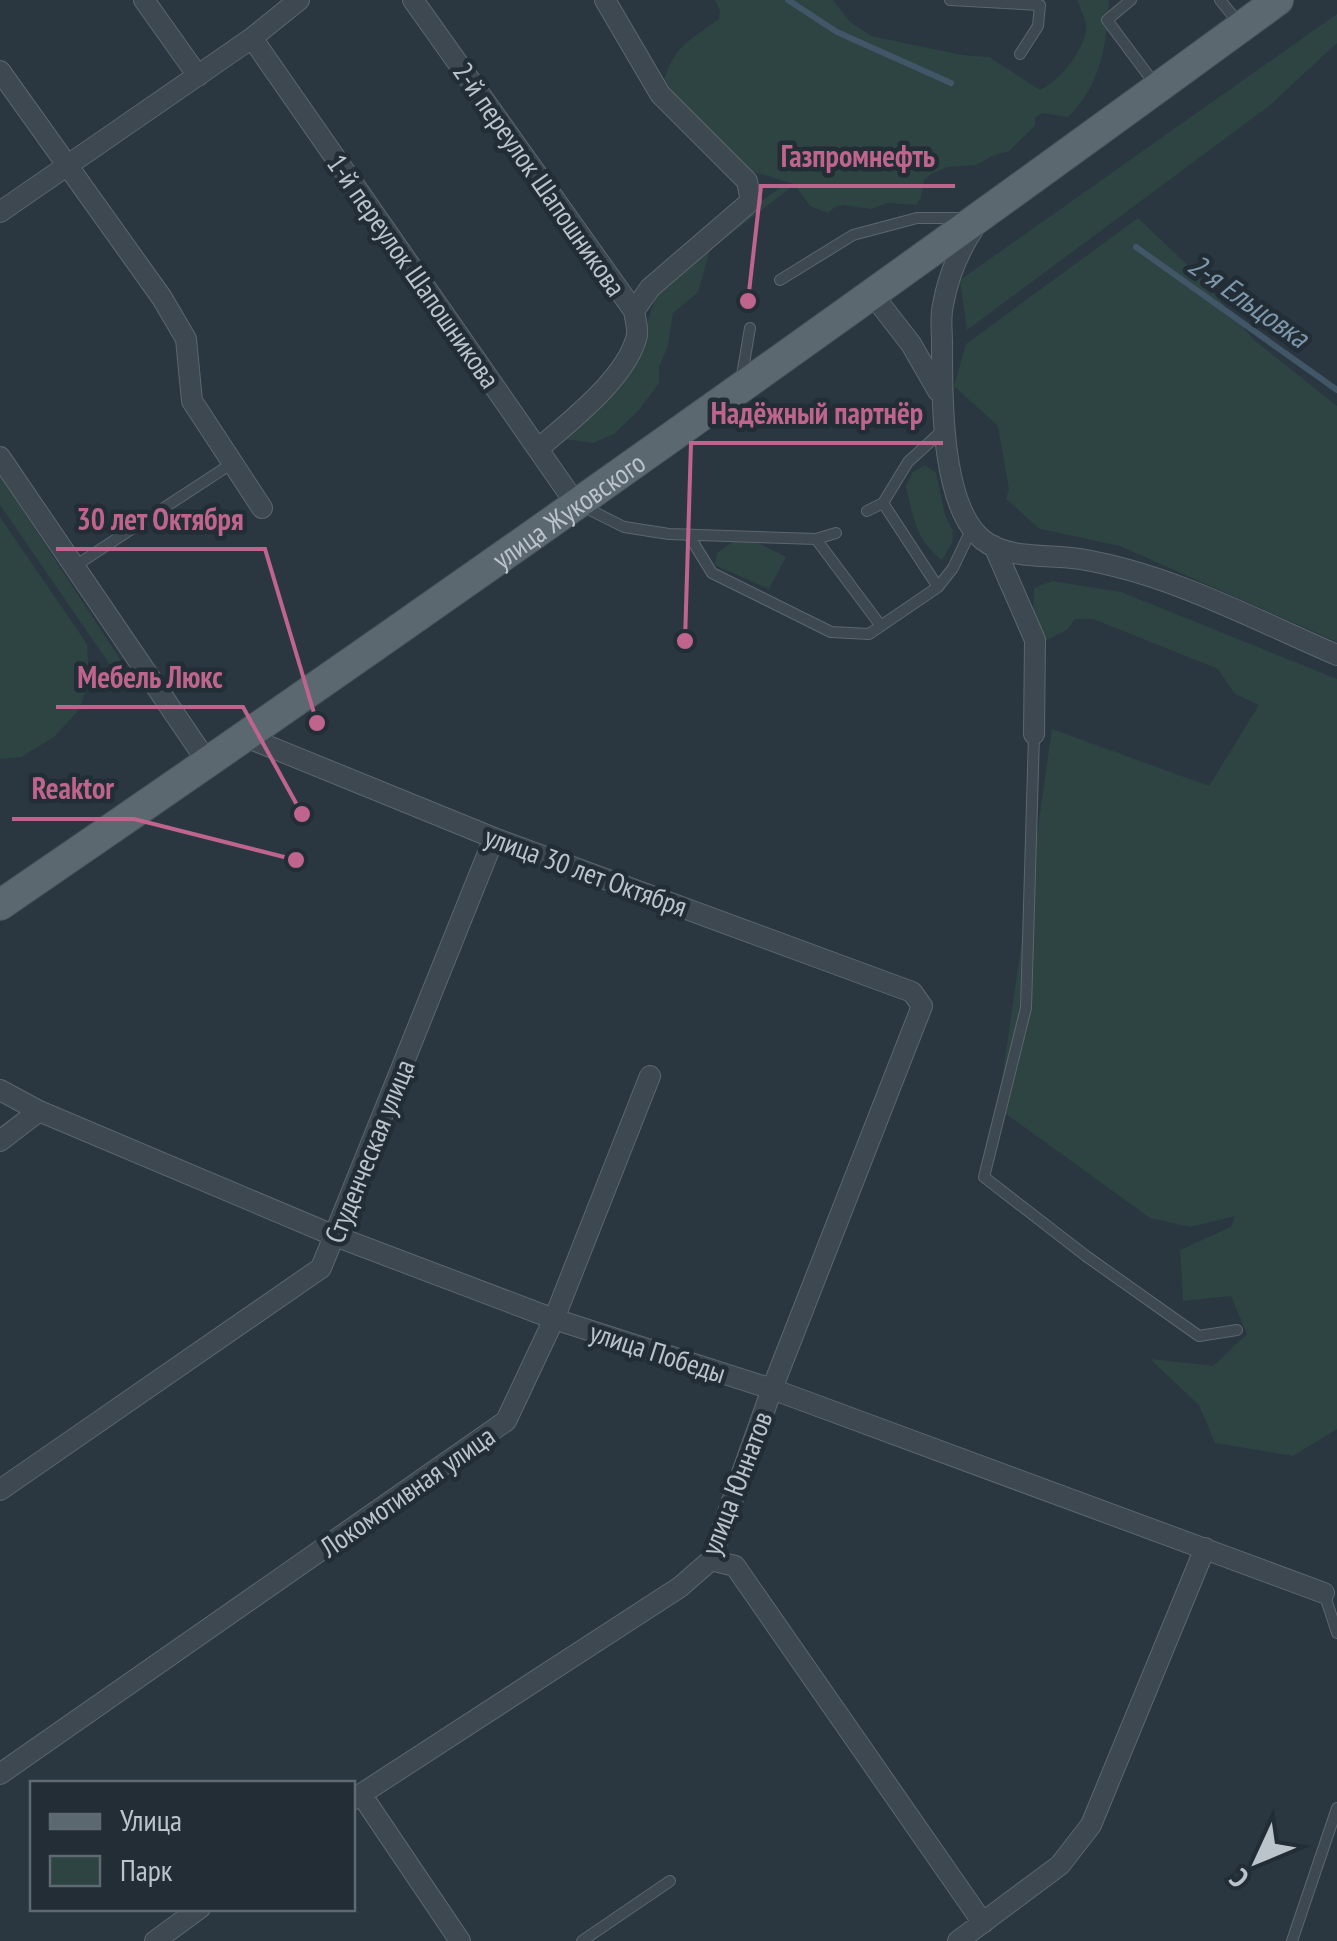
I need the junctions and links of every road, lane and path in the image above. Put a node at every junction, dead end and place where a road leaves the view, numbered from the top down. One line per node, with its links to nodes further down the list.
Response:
1 (144, 0): 13 (street)
2 (299, 0): 10 (street)
3 (413, 0): 20 (street, 2-й переулок Шапошникова)
4 (605, 0): 20 (street)
5 (950, 0): 11 (lane)
6 (1131, 0): 14 (lane)
7 (1220, 0): 9 (lane)
8 (1278, 0): 9 (main road, улица Жуковского)
9 (1242, 26): 14 (main road, улица Жуковского)
10 (252, 38): 13 (street); 25 (street, 1-й переулок Шапошникова)
11 (1020, 54)
12 (0, 71): 15 (street)
13 (198, 76): 15 (street)
14 (1158, 88): 17 (main road, улица Жуковского)
15 (67, 167): 16 (street); 27 (street)
16 (0, 212)
17 (980, 218): 18 (lane); 19 (main road, улица Жуковского); 23 (street)
18 (780, 280)
19 (873, 295): 22 (main road, улица Жуковского); 23 (street)
20 (634, 311): 25 (street, 2-й переулок Шапошникова)
21 (750, 328): 22 (lane)
22 (740, 387): 29 (main road, улица Жуковского)
23 (940, 398): 24 (street)
24 (943, 430): 28 (lane); 32 (street)
25 (538, 448): 29 (street, 1-й переулок Шапошникова)
26 (0, 457): 37 (street)
27 (231, 464): 30 (street); 37 (lane)
28 (883, 503): 31 (lane); 38 (lane)
29 (576, 504): 34 (lane); 42 (main road, улица Жуковского)
30 (262, 508)
31 (866, 511)
32 (972, 527): 36 (street); 38 (lane)
33 (836, 533): 35 (lane)
34 (688, 534): 35 (lane); 39 (lane)
35 (816, 538): 39 (lane)
36 (994, 546): 40 (street); 41 (street)
37 (74, 566): 43 (street)
38 (938, 587): 39 (lane)
39 (881, 626)
40 (1337, 655)
41 (1034, 734): 53 (lane)
42 (246, 737): 43 (main road, улица Жуковского); 44 (street, улица 30 лет Октября)
43 (208, 763): 45 (main road, улица Жуковского)
44 (494, 838): 46 (street, улица 30 лет Октября); 51 (street, Студенческая улица)
45 (0, 905)
46 (922, 1006): 54 (street, улица Юннатов)
47 (650, 1076): 52 (street, Локомотивная улица)
48 (0, 1090): 49 (street, улица Победы)
49 (40, 1110): 50 (street); 51 (street, улица Победы)
50 (0, 1141)
51 (336, 1236): 52 (street, улица Победы); 55 (street, Студенческая улица)
52 (554, 1318): 54 (street, улица Победы); 60 (street, Локомотивная улица)
53 (1237, 1330)
54 (772, 1390): 56 (street, улица Победы); 57 (street, улица Юннатов)
55 (0, 1490)
56 (1205, 1548): 58 (street, улица Победы); 65 (street)
57 (711, 1560): 61 (street, улица Юннатов); 65 (street)
58 (1324, 1593): 59 (lane)
59 (1337, 1633)
60 (0, 1774)
61 (357, 1797): 67 (street)
62 (1337, 1808): 70 (lane)
63 (670, 1881): 68 (lane)
64 (196, 1911): 66 (street)
65 (984, 1922): 69 (street)
66 (154, 1941)
67 (460, 1941)
68 (582, 1941)
69 (958, 1941)
70 (1292, 1941)

